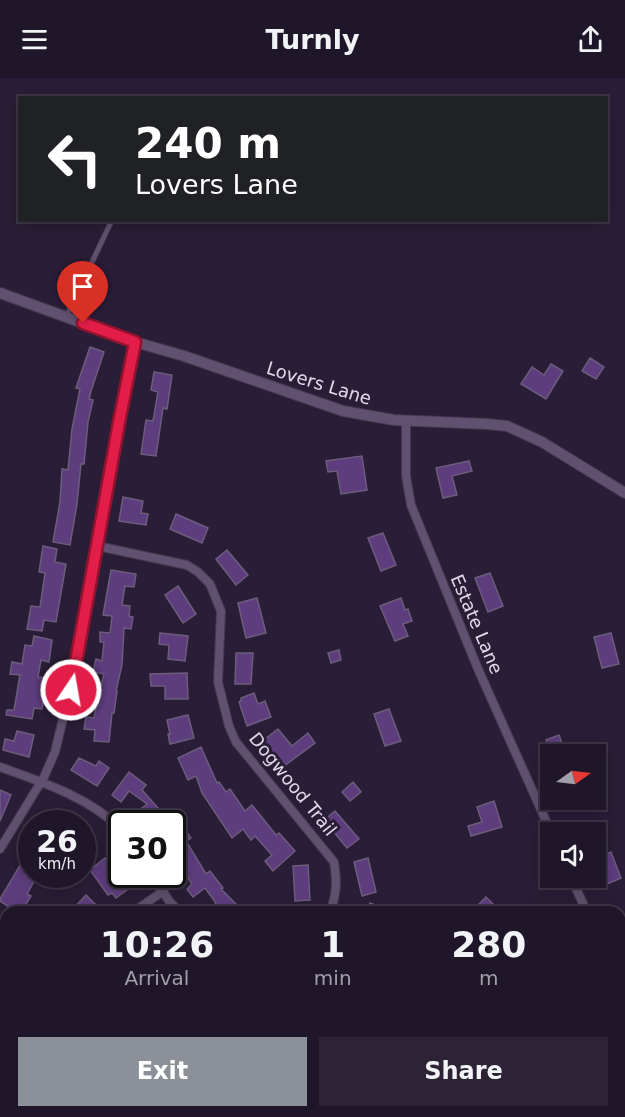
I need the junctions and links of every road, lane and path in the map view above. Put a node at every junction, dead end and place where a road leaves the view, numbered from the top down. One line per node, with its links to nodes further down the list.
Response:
1 (111, 222): 3 (lane)
2 (0, 293): 3 (street, Lovers Lane)
3 (66, 317): 4 (street, Lovers Lane)
4 (135, 342): 5 (street, Lovers Lane); 7 (street)
5 (406, 420): 6 (street, Lovers Lane); 11 (street, Estate Lane)
6 (625, 493)
7 (97, 546): 9 (street); 18 (street, Dogwood Trail)
8 (0, 767): 9 (street)
9 (41, 782): 10 (street); 12 (street)
10 (108, 819)
11 (547, 822)
12 (0, 849)
13 (160, 888): 15 (street)
14 (575, 888): 19 (street)
15 (162, 892): 16 (street); 17 (street)
16 (142, 906)
17 (175, 906)
18 (332, 906)
19 (583, 906)

